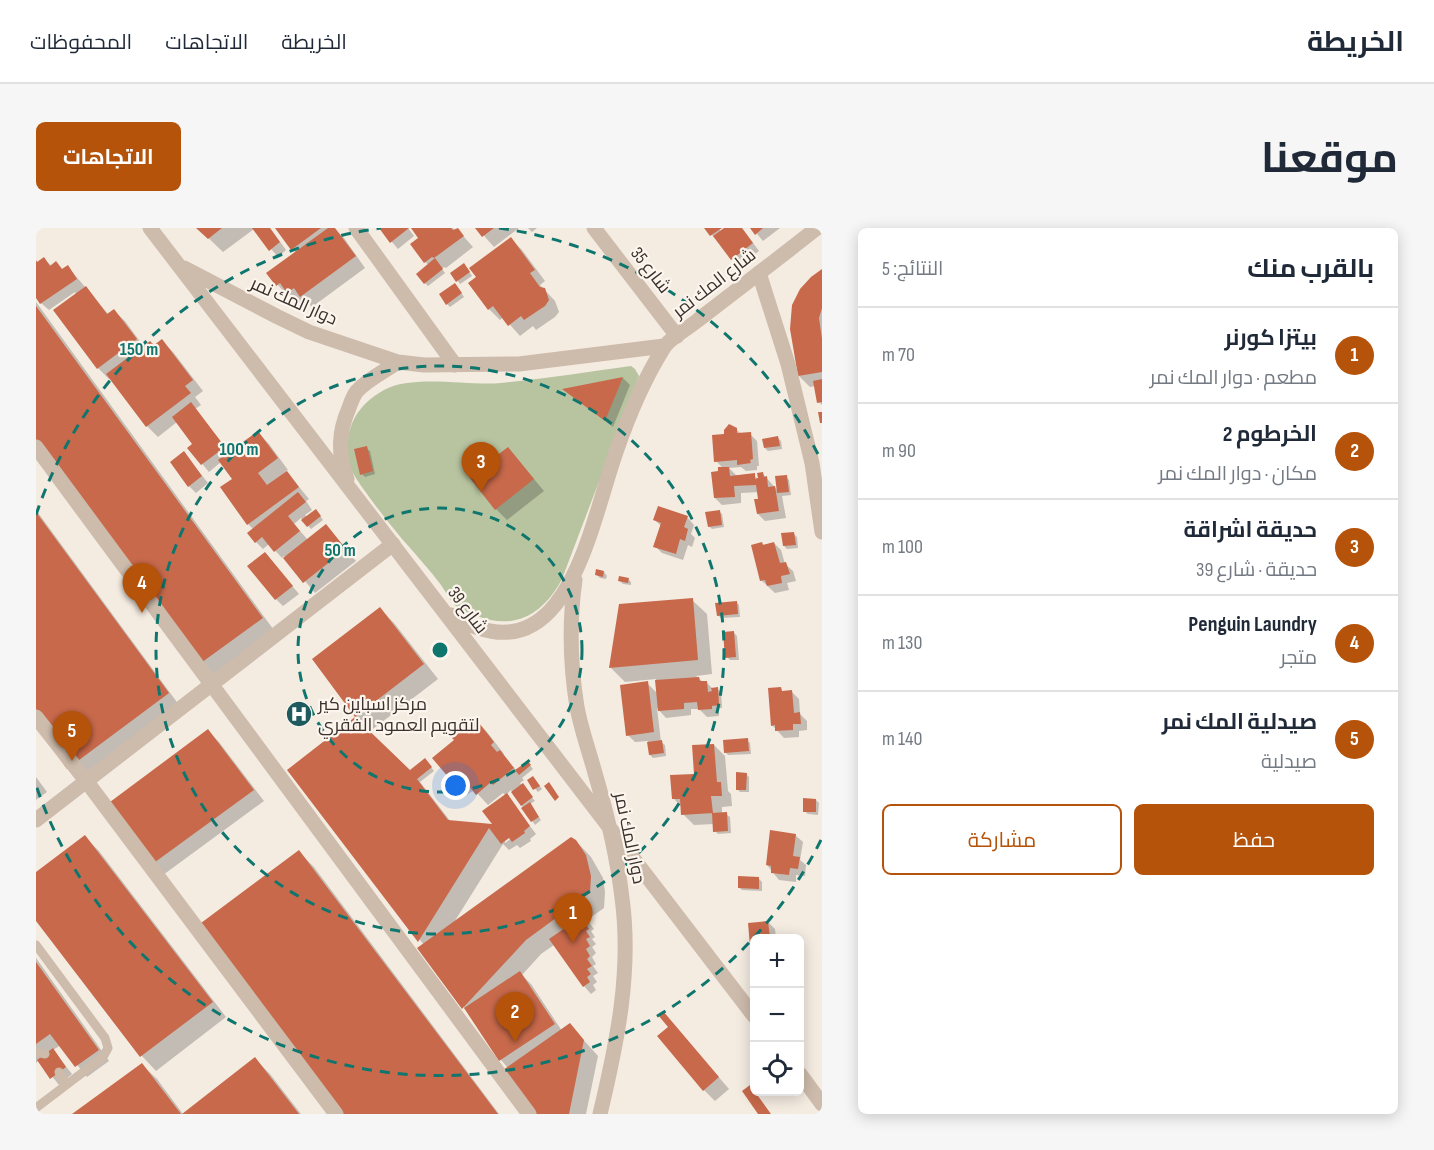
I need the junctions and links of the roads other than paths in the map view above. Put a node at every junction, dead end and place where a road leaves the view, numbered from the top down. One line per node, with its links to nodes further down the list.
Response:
1 (150, 228): 5 (street, شارع 39)
2 (356, 228): 10 (street)
3 (594, 228): 7 (street, شارع 35)
4 (815, 229): 6 (street, شارع المك نمر)
5 (178, 265): 9 (street, دوار المك نمر); 12 (street, شارع 39)
6 (759, 273): 7 (street, شارع المك نمر); 13 (street)
7 (677, 336): 8 (street, شارع المك نمر)
8 (664, 346): 10 (street, دوار المك نمر); 15 (street)
9 (398, 362): 10 (street, دوار المك نمر); 12 (street)
10 (455, 365)
11 (36, 447): 17 (street)
12 (352, 490): 14 (street, شارع 39)
13 (822, 532)
14 (393, 544): 16 (street, شارع 39); 17 (street)
15 (576, 571): 16 (street); 21 (street, دوار المك نمر)
16 (444, 610): 21 (street, شارع 39)
17 (212, 686): 19 (street); 30 (street)
18 (36, 717): 19 (street)
19 (87, 782): 20 (street); 29 (street)
20 (36, 820)
21 (610, 828): 23 (street, شارع 39); 31 (street, دوار المك نمر)
22 (36, 945): 26 (lane)
23 (750, 1011)
24 (59, 1072): 26 (lane)
25 (804, 1079): 27 (street)
26 (66, 1085): 28 (lane)
27 (822, 1104)
28 (36, 1108)
29 (336, 1114)
30 (529, 1114)
31 (600, 1114)

